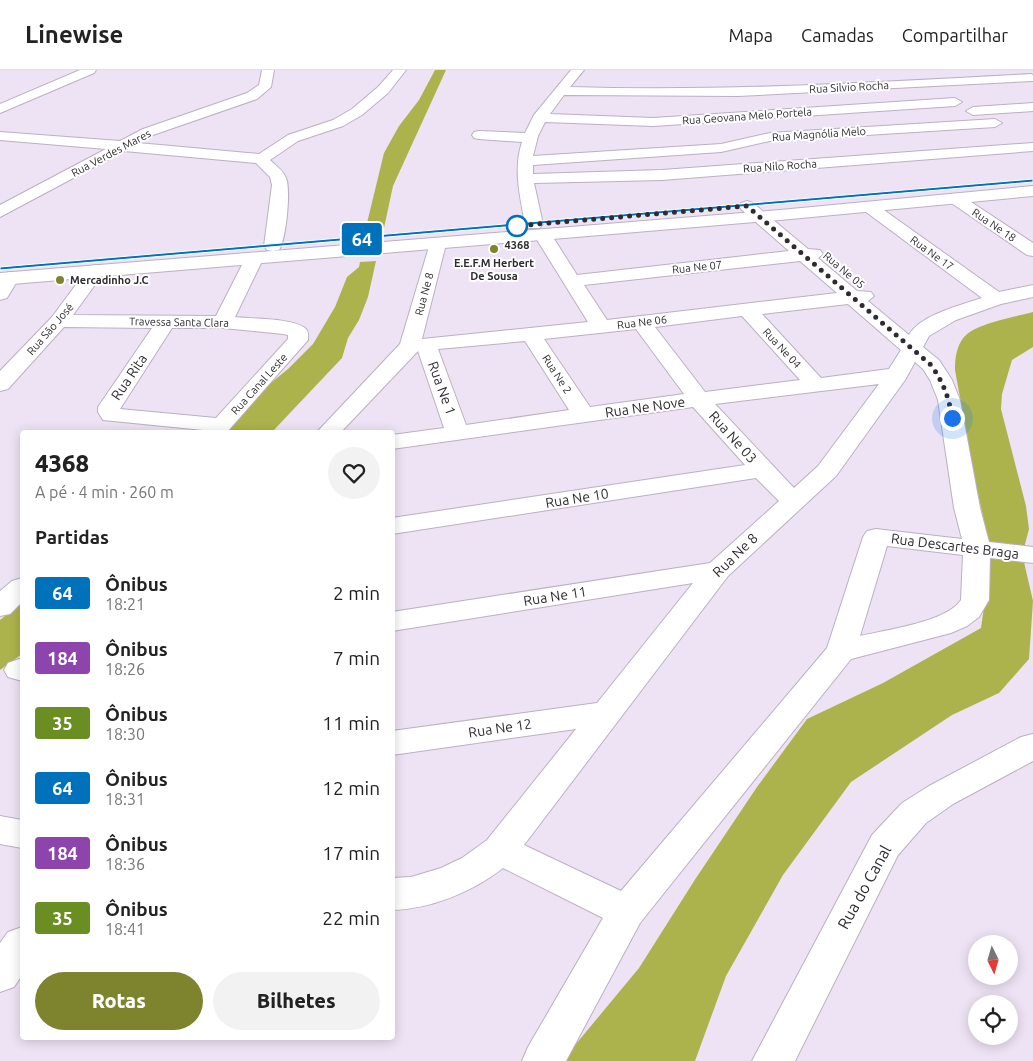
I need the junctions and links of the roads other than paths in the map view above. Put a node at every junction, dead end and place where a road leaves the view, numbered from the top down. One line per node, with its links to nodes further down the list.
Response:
1 (90, 70): 11 (street)
2 (268, 70): 18 (street, Rua Verdes Mares)
3 (400, 70): 20 (street)
4 (578, 70): 8 (street)
5 (1015, 70): 7 (street)
6 (923, 77): 7 (street, Rua Silvio Rocha); 8 (street, Rua Silvio Rocha); 9 (street)
7 (1032, 78)
8 (561, 91): 13 (street)
9 (956, 102): 12 (street); 13 (street, Rua Geovana Melo Portela)
10 (1033, 107): 12 (street)
11 (0, 109)
12 (973, 111): 14 (street)
13 (539, 118): 17 (street)
14 (995, 123): 19 (street); 21 (street, Rua Magnólia Melo)
15 (479, 135): 17 (street)
16 (0, 136): 18 (street)
17 (531, 138): 21 (street)
18 (124, 146): 20 (street); 26 (street, Rua Verdes Mares)
19 (1033, 146): 22 (street, Rua Nilo Rocha)
20 (262, 159): 33 (street)
21 (525, 162): 22 (street)
22 (526, 179): 31 (street)
23 (1033, 181): 29 (street)
24 (8, 191): 26 (street)
25 (1033, 191): 27 (street)
26 (34, 194): 30 (street, Rua Verdes Mares)
27 (956, 199): 28 (street); 34 (street, Rua Ne 18)
28 (868, 206): 29 (street); 44 (street, Rua Ne 17)
29 (764, 210): 31 (street); 35 (street, Rua Ne 05); 36 (street, Rua Ne 05)
30 (0, 212)
31 (538, 230): 32 (street); 33 (street); 40 (street)
32 (437, 244): 37 (street); 54 (street, Rua Ne 8)
33 (273, 246): 39 (street)
34 (1033, 251)
35 (823, 252): 36 (street, Rua Ne 07); 42 (street, Rua Ne 05)
36 (803, 256): 40 (street, Rua Ne 07); 43 (street, Rua Ne 05)
37 (254, 259): 38 (street); 48 (street)
38 (96, 271): 39 (street); 46 (street, Rua São José)
39 (2, 280)
40 (572, 281): 50 (street)
41 (1033, 292): 44 (street)
42 (873, 295): 43 (street, Rua Ne 06); 53 (street, Rua Ne 05)
43 (852, 298): 45 (street, Rua Ne 06); 53 (street, Rua Ne 05)
44 (996, 299): 53 (street)
45 (748, 310): 49 (street, Rua Ne 06); 57 (street, Rua Ne 04)
46 (59, 321): 47 (street, Travessa Santa Clara); 56 (street, Rua São José)
47 (166, 321): 48 (street, Travessa Santa Clara); 60 (street, Rua Rita)
48 (223, 322): 51 (street, Travessa Santa Clara)
49 (641, 322): 50 (street, Rua Ne 06); 58 (street, Rua Ne 03)
50 (601, 327): 52 (street, Rua Ne 06)
51 (298, 332): 60 (street, Rua Canal Leste)
52 (530, 333): 54 (street, Rua Ne 06); 59 (street, Rua Ne 2)
53 (916, 341): 55 (street, Rua Ne 8); 67 (street)
54 (418, 345): 61 (street, Rua Ne 8); 62 (street, Rua Ne 1)
55 (897, 375): 57 (street, Rua Ne Nove); 65 (street, Rua Ne 8)
56 (0, 384)
57 (816, 385): 58 (street, Rua Ne Nove)
58 (699, 399): 59 (street, Rua Ne Nove); 64 (street, Rua Ne 03)
59 (584, 416): 62 (street, Rua Ne Nove)
60 (218, 429)
61 (331, 430)
62 (457, 432): 63 (street, Rua Ne Nove)
63 (395, 442)
64 (762, 470): 65 (street, Rua Ne 03); 66 (street, Rua Ne 10)
65 (793, 501): 69 (street, Rua Ne 8)
66 (395, 526)
67 (977, 547): 68 (street, Rua Descartes Braga); 73 (street); 73 (street, Rua Descartes Braga)
68 (1033, 555)
69 (718, 570): 72 (street, Rua Ne 11); 74 (street, Rua Ne 8)
70 (20, 590): 71 (street)
71 (0, 606)
72 (395, 622)
73 (841, 651): 81 (street)
74 (608, 713): 75 (street, Rua Ne 12); 79 (street, Rua Ne 8)
75 (395, 743)
76 (1033, 746): 85 (street, Rua do Canal)
77 (0, 830): 78 (street)
78 (20, 834)
79 (500, 850): 80 (street, Rua Ne 8); 81 (street)
80 (395, 894)
81 (626, 912): 84 (street)
82 (20, 947): 83 (street)
83 (0, 974)
84 (543, 1061)
85 (773, 1061)

